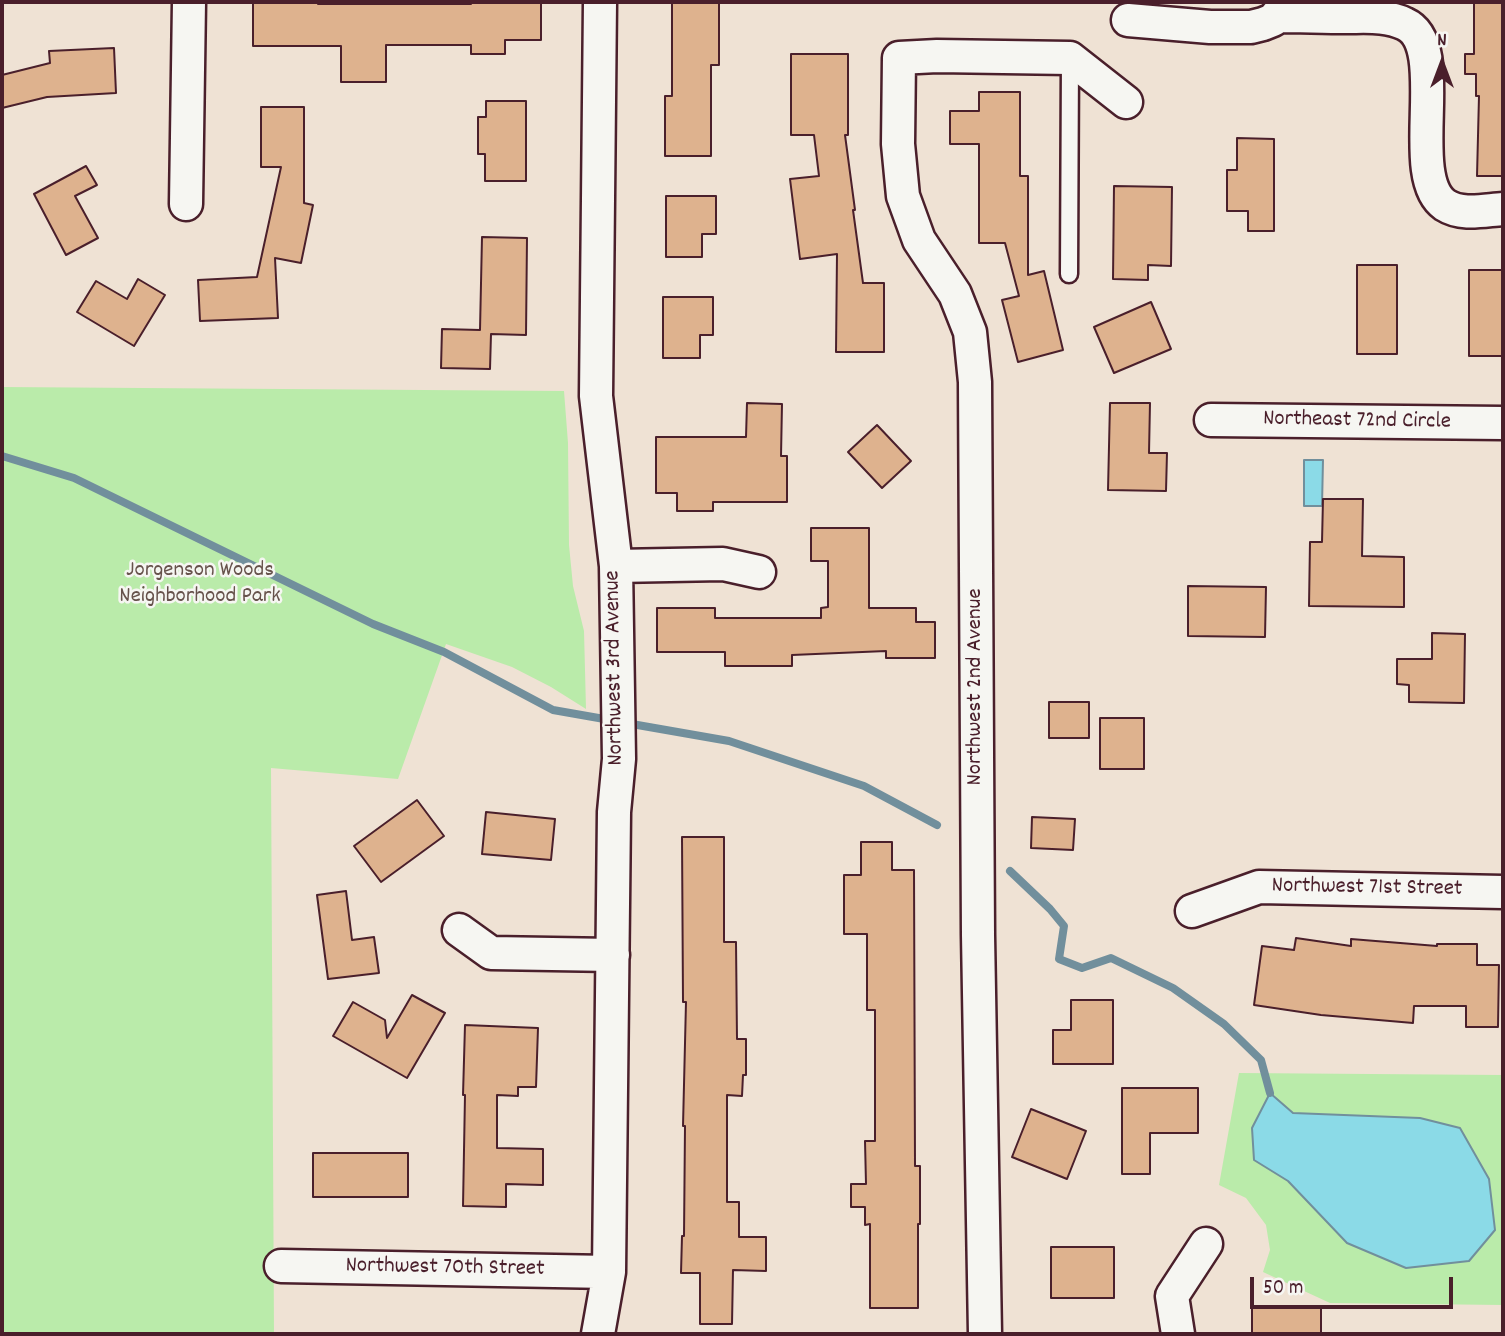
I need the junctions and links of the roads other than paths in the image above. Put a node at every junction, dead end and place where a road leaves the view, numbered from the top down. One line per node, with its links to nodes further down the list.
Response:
1 (189, 2): 7 (street)
2 (600, 2): 12 (street, Northwest 3rd Avenue)
3 (1282, 9): 4 (street); 8 (street)
4 (1128, 20)
5 (1070, 58): 6 (street); 9 (lane); 22 (street, Northwest 2nd Avenue)
6 (1126, 102)
7 (186, 204)
8 (1503, 209)
9 (1069, 274)
10 (1211, 420): 11 (street, Northeast 72nd Circle)
11 (1503, 423)
12 (616, 566): 13 (street); 17 (street, Northwest 3rd Avenue)
13 (759, 572)
14 (1503, 892): 15 (street, Northwest 71st Street)
15 (1192, 911)
16 (459, 930): 17 (street)
17 (613, 955): 20 (street, Northwest 3rd Avenue)
18 (1206, 1244): 23 (street)
19 (281, 1266): 20 (street, Northwest 70th Street)
20 (609, 1272): 21 (street, Northwest 3rd Avenue)
21 (598, 1334)
22 (985, 1334)
23 (1178, 1334)

